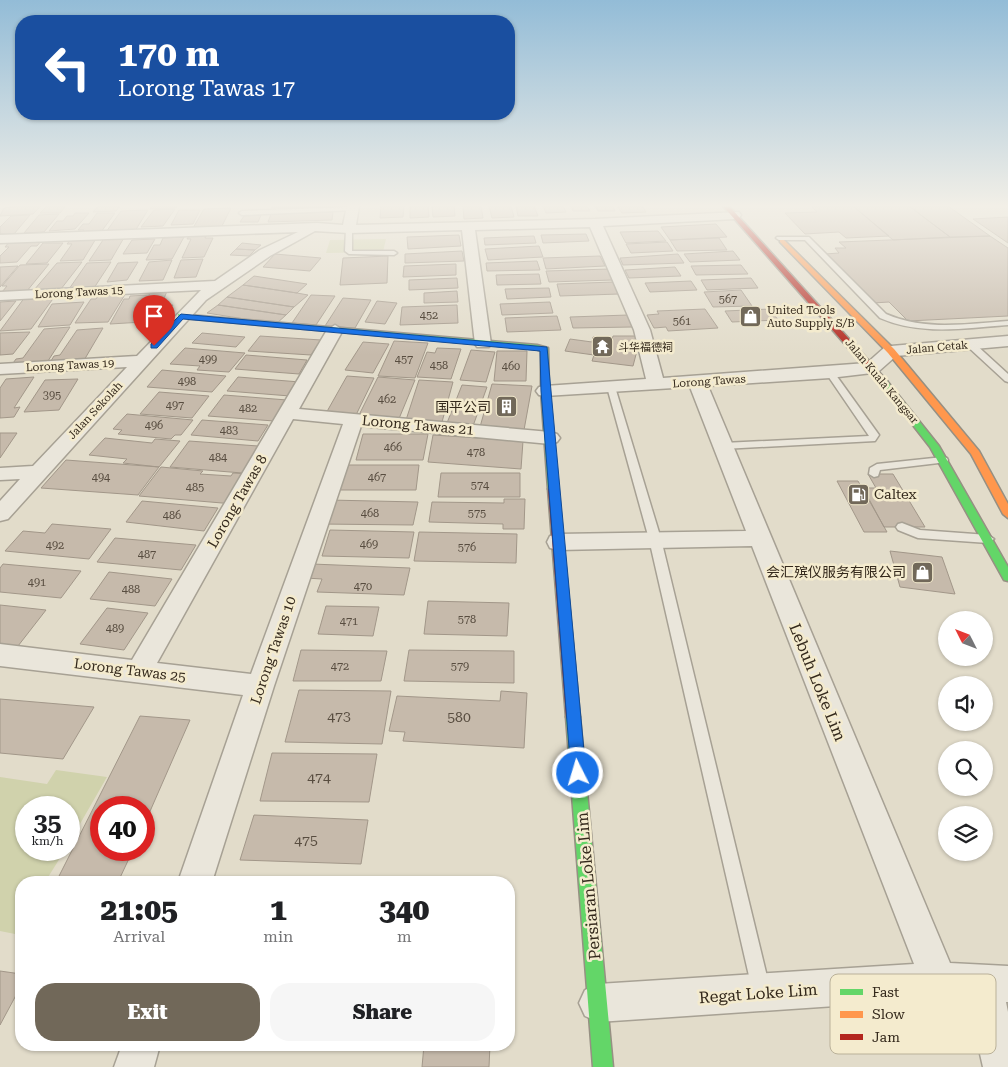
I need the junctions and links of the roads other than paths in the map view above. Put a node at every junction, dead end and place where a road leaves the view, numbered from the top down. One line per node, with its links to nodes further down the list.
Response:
1 (261, 256): 7 (street, Jalan Sekolah)
2 (472, 256): 13 (street)
3 (610, 256): 22 (street)
4 (771, 256): 17 (main road, Jalan Kuala Kangsar)
5 (797, 256): 15 (main road, Jalan Kuala Kangsar)
6 (824, 256): 10 (lane)
7 (217, 285): 8 (street, Lorong Tawas 15); 9 (street, Jalan Sekolah)
8 (0, 296)
9 (181, 316): 11 (main road); 16 (street, Jalan Sekolah)
10 (1008, 323)
11 (335, 330): 13 (main road); 25 (street, Lorong Tawas 8)
12 (1008, 342): 14 (street, Jalan Cetak)
13 (483, 344): 24 (main road, Persiaran Loke Lim)
14 (970, 344): 15 (street, Jalan Cetak); 20 (lane)
15 (891, 351): 17 (street, Jalan Cetak); 34 (main road, Jalan Kuala Kangsar)
16 (141, 361): 18 (street, Lorong Tawas 19); 30 (street, Jalan Sekolah)
17 (872, 368): 19 (street, Lorong Tawas); 29 (main road, Jalan Kuala Kangsar)
18 (0, 369)
19 (830, 373): 21 (street, Lorong Tawas); 28 (lane)
20 (1006, 376)
21 (697, 382): 22 (street, Lorong Tawas); 28 (street, Lebuh Loke Lim)
22 (656, 384): 23 (street, Lorong Tawas)
23 (611, 387): 24 (street, Lorong Tawas); 37 (lane)
24 (545, 391): 27 (main road, Persiaran Loke Lim)
25 (287, 413): 26 (street, Lorong Tawas 21); 42 (street, Lorong Tawas 8)
26 (354, 419): 27 (street, Lorong Tawas 21); 43 (street, Lorong Tawas 10)
27 (550, 438): 39 (main road, Persiaran Loke Lim)
28 (723, 446): 36 (street, Lebuh Loke Lim)
29 (942, 460): 32 (lane); 38 (main road, Jalan Kuala Kangsar)
30 (39, 472): 31 (street); 33 (street, Jalan Sekolah)
31 (0, 474)
32 (874, 474)
33 (0, 514)
34 (1008, 514)
35 (902, 527): 38 (lane)
36 (760, 538): 37 (street); 45 (street, Lebuh Loke Lim)
37 (655, 539): 39 (street); 47 (lane)
38 (988, 539): 40 (main road, Jalan Kuala Kangsar)
39 (558, 542): 49 (main road, Persiaran Loke Lim)
40 (1008, 577)
41 (0, 655): 42 (street, Lorong Tawas 25)
42 (139, 671): 43 (street, Lorong Tawas 25)
43 (260, 686): 44 (street, Lorong Tawas 10)
44 (197, 876)
45 (936, 974)
46 (830, 988): 47 (street, Regat Loke Lim)
47 (762, 992): 49 (street, Regat Loke Lim)
48 (996, 994): 53 (street)
49 (598, 1003): 52 (main road, Persiaran Loke Lim)
50 (139, 1051): 51 (street)
51 (134, 1067)
52 (602, 1067)
53 (1003, 1067)

